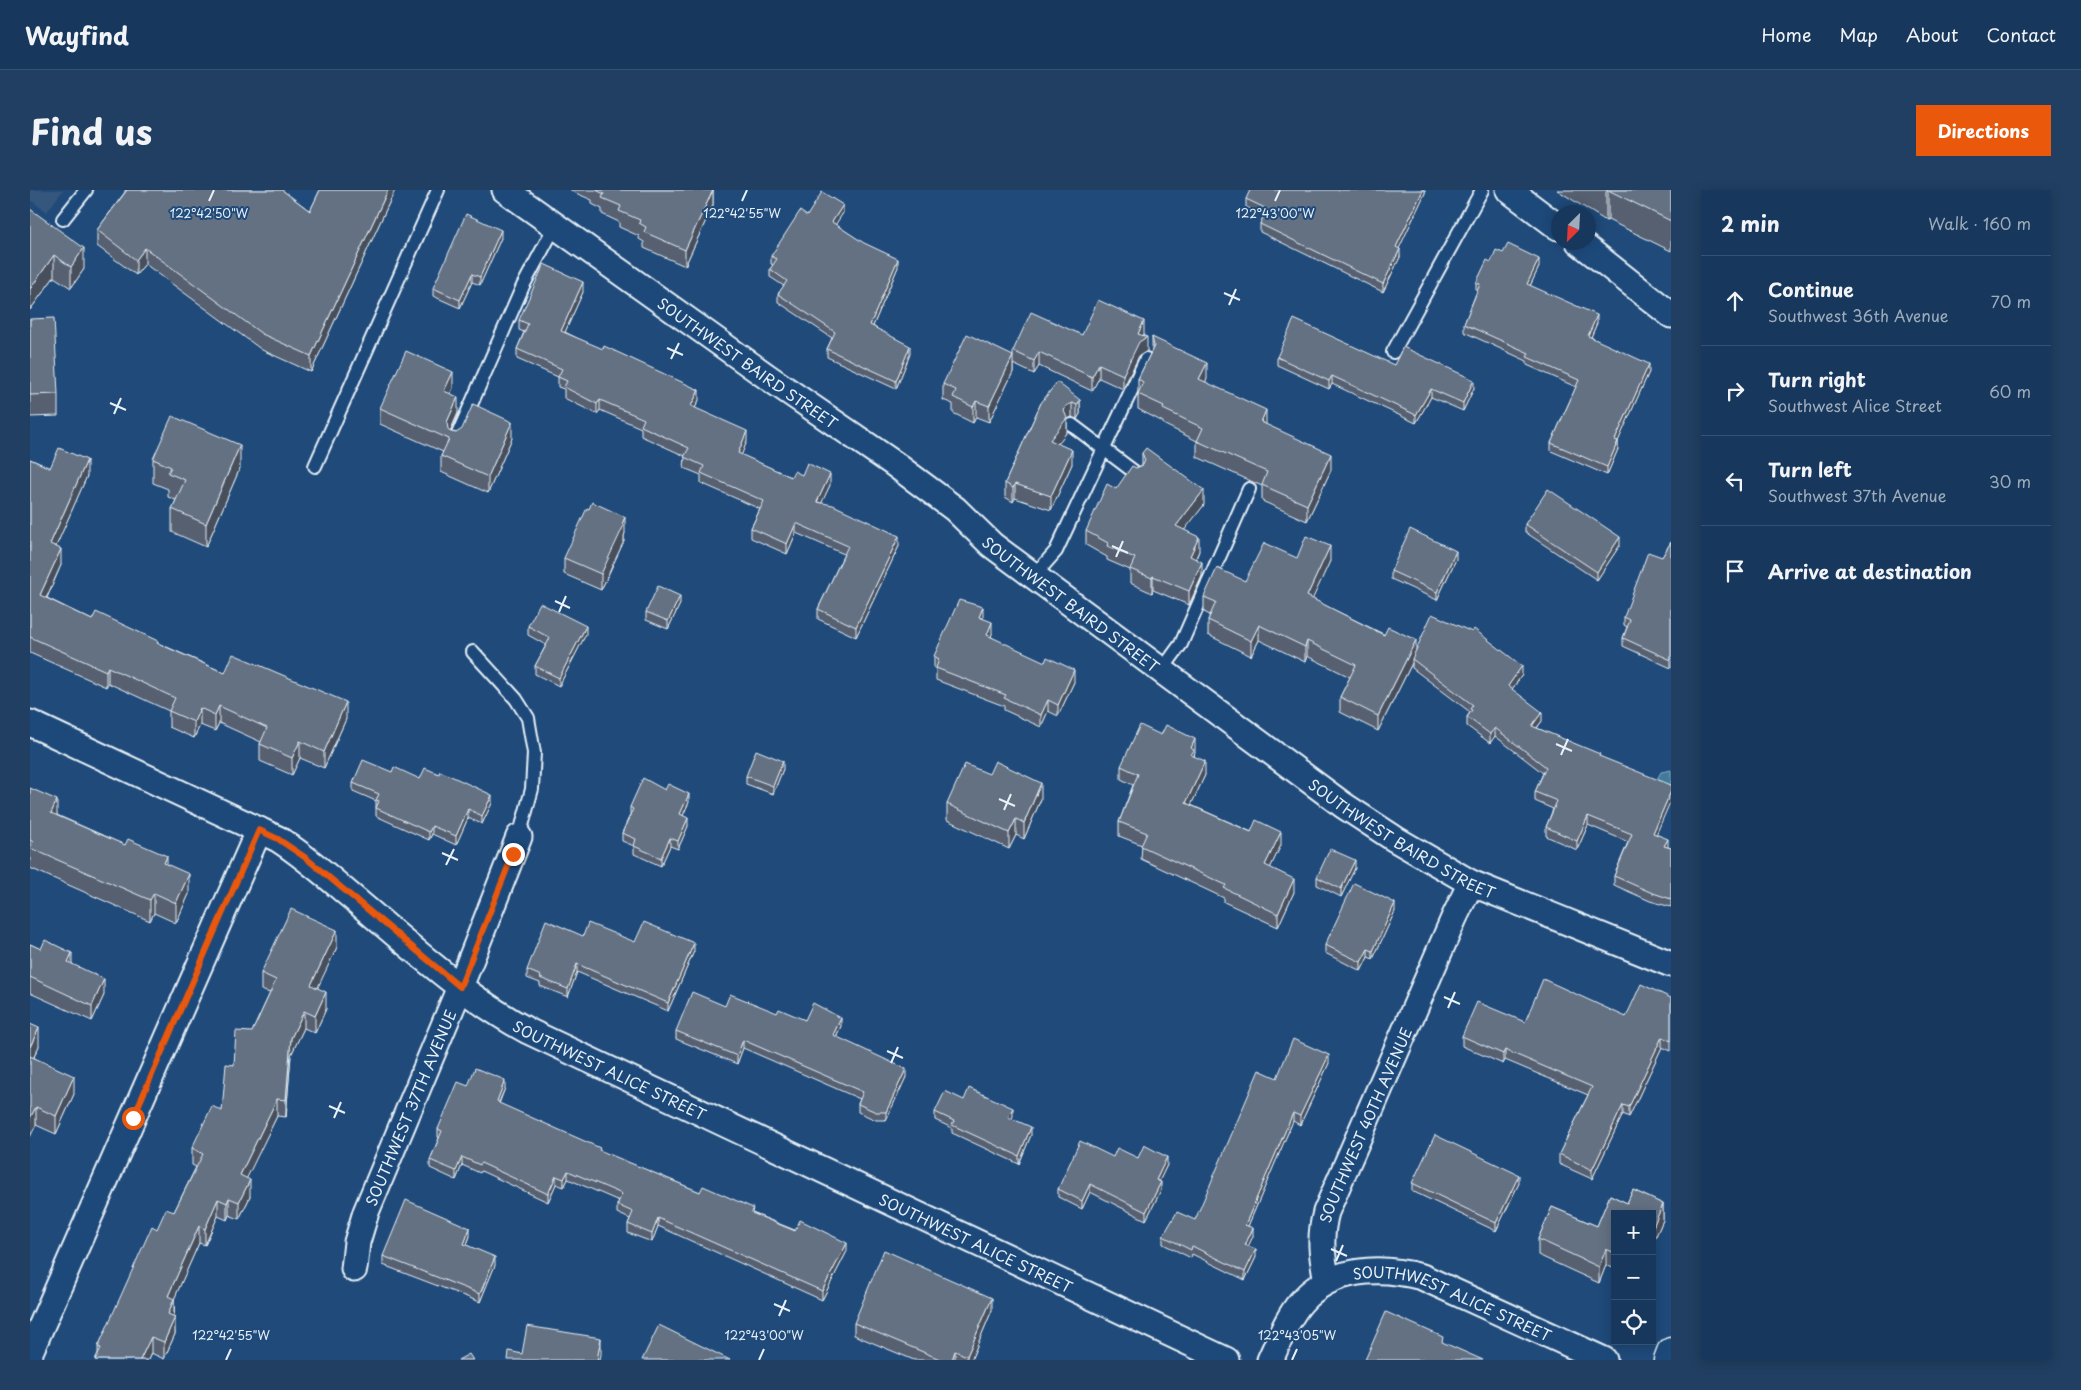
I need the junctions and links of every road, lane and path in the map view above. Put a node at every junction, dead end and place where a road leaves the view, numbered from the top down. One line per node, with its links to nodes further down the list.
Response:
1 (86, 190): 6 (lane)
2 (438, 190): 16 (lane)
3 (505, 190): 8 (street, SOUTHWEST BAIRD STREET)
4 (1482, 190): 11 (lane)
5 (1509, 190): 7 (street)
6 (63, 219)
7 (1551, 222)
8 (555, 226): 14 (lane); 19 (street, SOUTHWEST BAIRD STREET)
9 (1589, 250): 10 (street)
10 (1671, 315)
11 (1393, 352)
12 (1146, 359): 15 (lane)
13 (1072, 425): 15 (lane)
14 (455, 441)
15 (1105, 449): 17 (lane); 19 (lane)
16 (315, 466)
17 (1137, 474)
18 (1249, 490): 21 (lane)
19 (1034, 576): 21 (street, SOUTHWEST BAIRD STREET)
20 (473, 652): 24 (lane)
21 (1162, 670): 25 (street, SOUTHWEST BAIRD STREET)
22 (30, 723): 23 (street, SOUTHWEST ALICE STREET)
23 (259, 830): 27 (street, SOUTHWEST ALICE STREET); 30 (street)
24 (519, 837): 27 (street, SOUTHWEST 37TH AVENUE)
25 (1471, 884): 26 (street, SOUTHWEST BAIRD STREET); 29 (street, SOUTHWEST 40TH AVENUE)
26 (1671, 964)
27 (460, 987): 28 (street, SOUTHWEST 37TH AVENUE); 32 (street, SOUTHWEST ALICE STREET)
28 (354, 1269)
29 (1327, 1281): 33 (street); 34 (street, SOUTHWEST ALICE STREET)
30 (30, 1352)
31 (1671, 1352): 35 (street)
32 (1226, 1360)
33 (1270, 1360)
34 (1604, 1360)
35 (1668, 1360)

